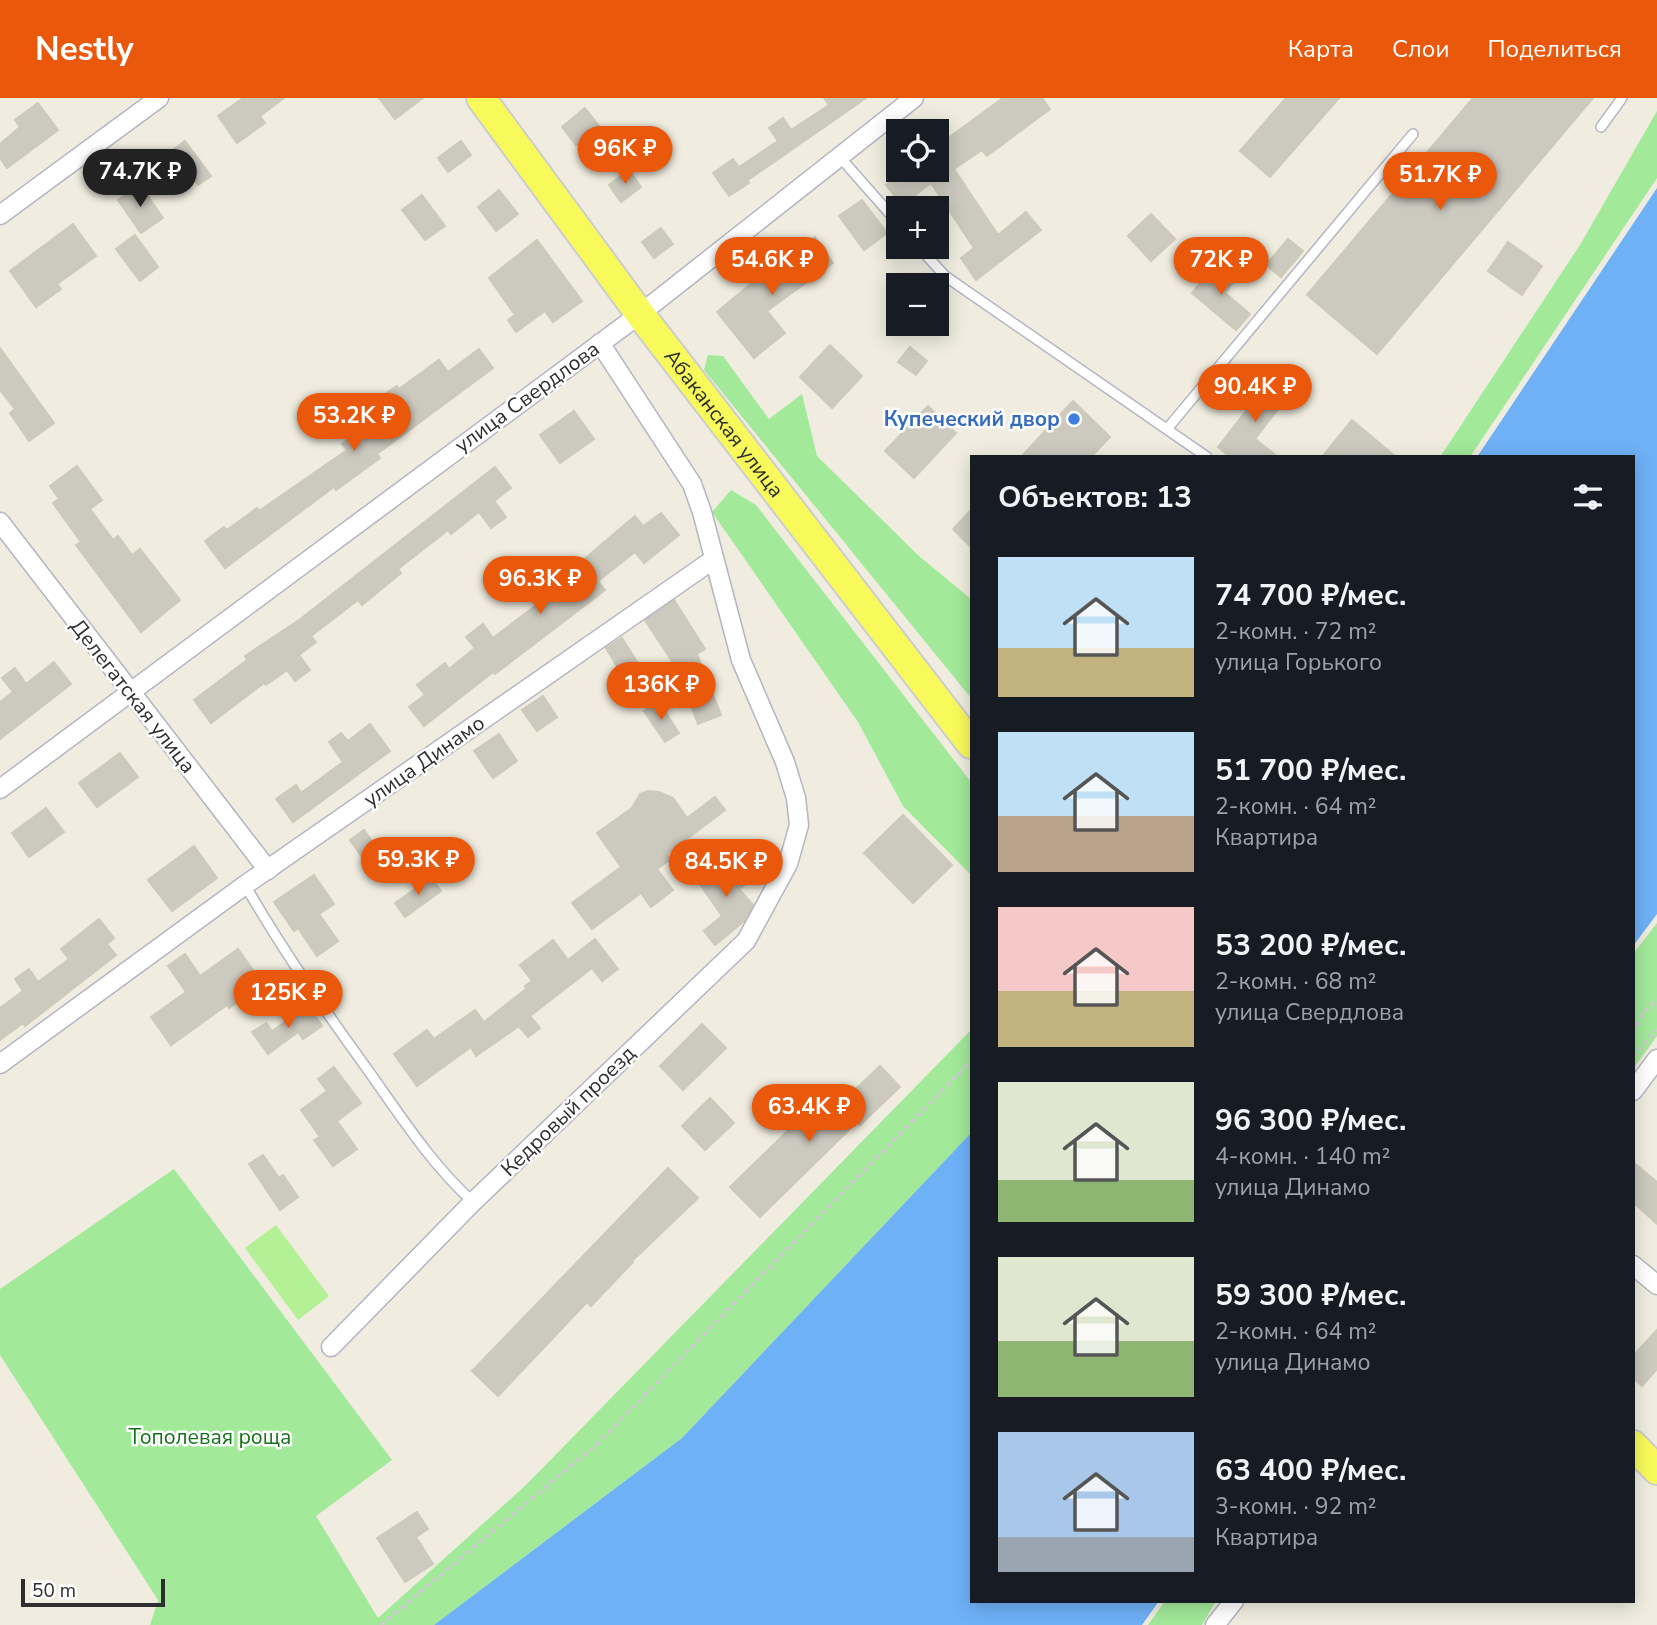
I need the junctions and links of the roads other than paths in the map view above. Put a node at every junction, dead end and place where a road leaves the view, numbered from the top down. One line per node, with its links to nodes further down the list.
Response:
1 (159, 98): 9 (street)
2 (481, 98): 11 (main road, Абаканская улица)
3 (914, 98): 7 (street, улица Свердлова)
4 (1622, 98): 5 (lane)
5 (1601, 127)
6 (1413, 134): 13 (lane)
7 (839, 156): 8 (lane); 11 (street, улица Свердлова)
8 (886, 209)
9 (0, 215)
10 (929, 259): 13 (lane)
11 (640, 314): 12 (street, улица Свердлова); 18 (main road, Абаканская улица)
12 (600, 343): 16 (street); 17 (street, улица Свердлова)
13 (1167, 429): 14 (lane)
14 (1204, 455)
15 (0, 522): 17 (street, Делегатская улица)
16 (714, 559): 20 (street, улица Динамо); 25 (street, Кедровый проезд)
17 (129, 692): 19 (street, улица Свердлова); 20 (street, Делегатская улица)
18 (970, 743)
19 (0, 789)
20 (268, 870): 21 (street, улица Динамо)
21 (246, 885): 23 (street, улица Динамо); 25 (lane)
22 (1657, 1059): 24 (street)
23 (0, 1065)
24 (1635, 1088)
25 (473, 1202): 28 (street, Кедровый проезд)
26 (1635, 1267): 27 (street)
27 (1657, 1285)
28 (331, 1347)
29 (1635, 1447): 30 (main road)
30 (1657, 1470)
31 (1232, 1603): 32 (street)
32 (1215, 1625)

